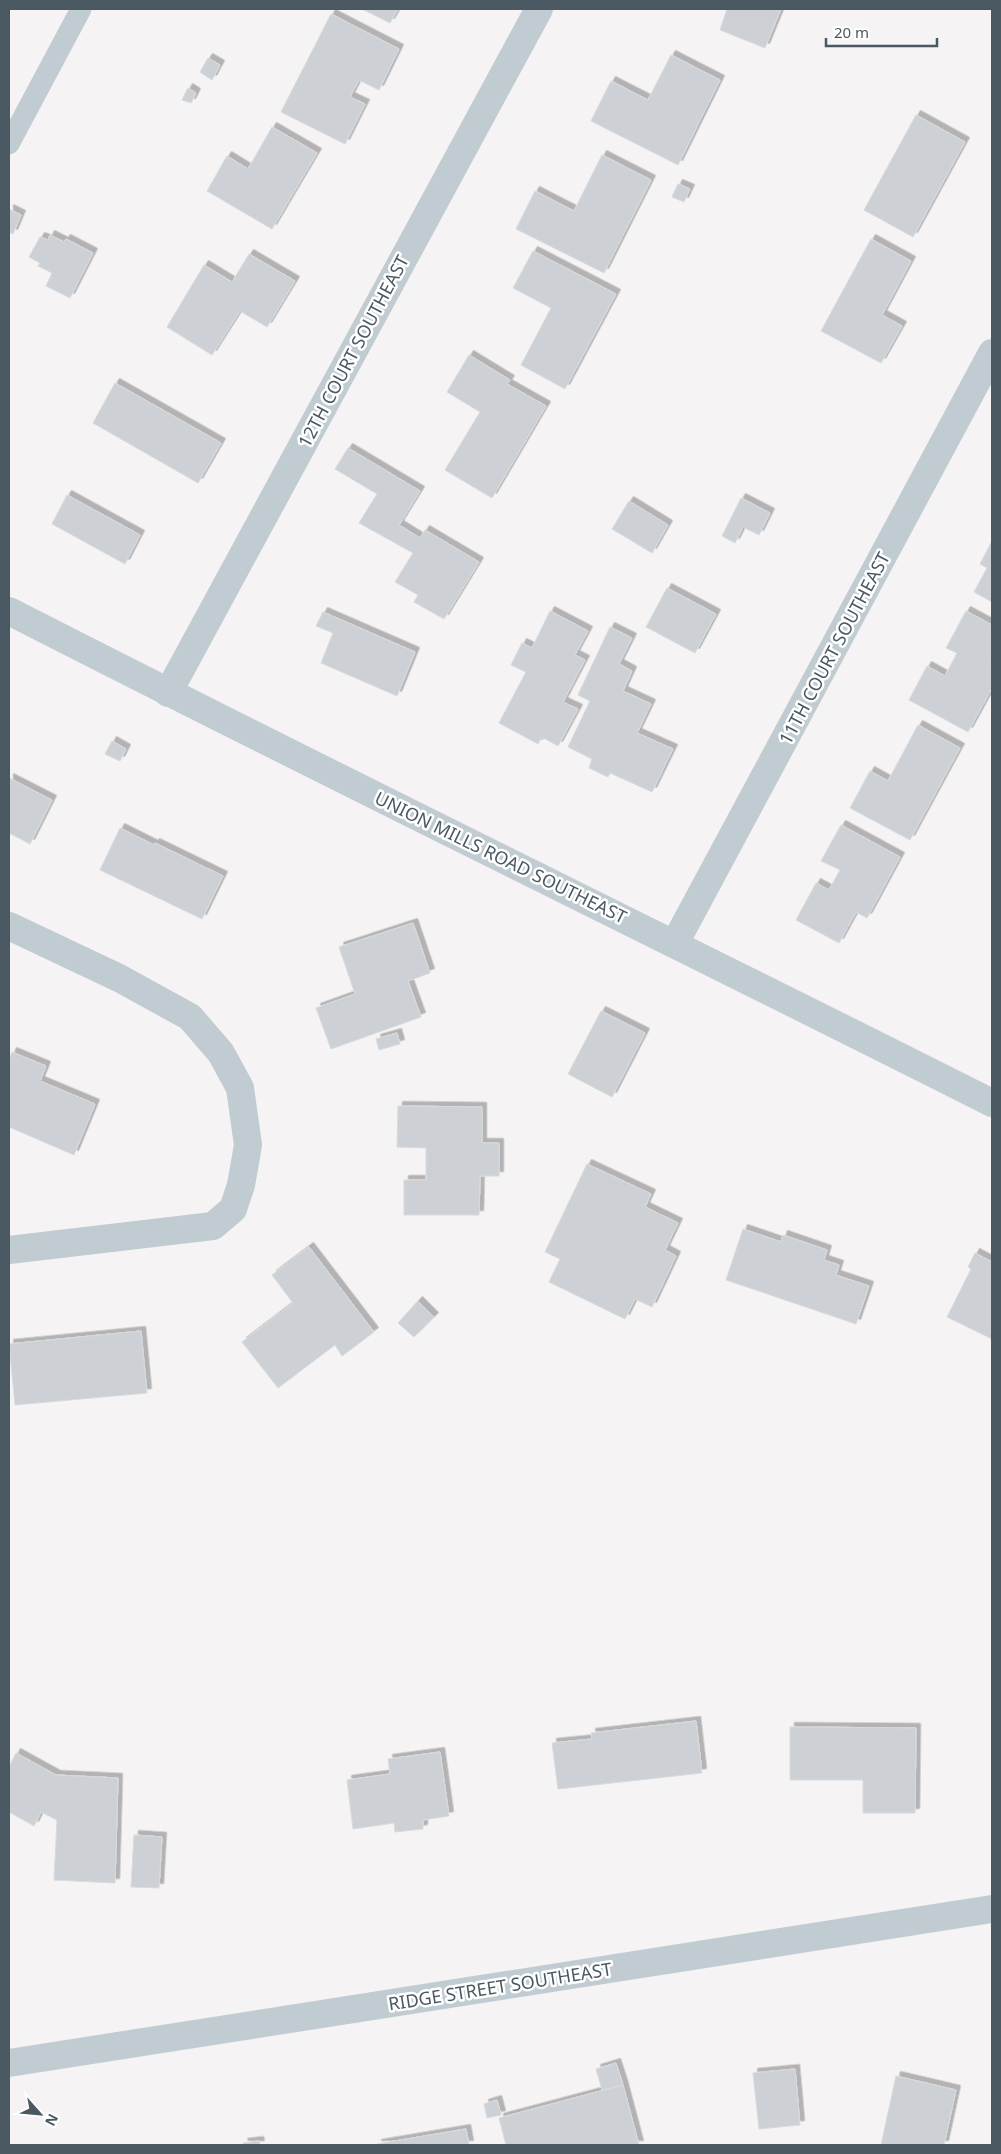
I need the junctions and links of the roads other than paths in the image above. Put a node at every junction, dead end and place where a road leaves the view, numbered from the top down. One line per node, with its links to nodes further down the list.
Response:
1 (81, 9): 3 (lane)
2 (538, 9): 6 (street, 12TH COURT SOUTHEAST)
3 (9, 144)
4 (992, 353): 8 (street, 11TH COURT SOUTHEAST)
5 (9, 611): 6 (street, UNION MILLS ROAD SOUTHEAST)
6 (168, 693): 8 (street, UNION MILLS ROAD SOUTHEAST)
7 (9, 926): 10 (street)
8 (675, 944): 9 (street, UNION MILLS ROAD SOUTHEAST)
9 (992, 1103)
10 (9, 1250)
11 (992, 1909): 12 (street, RIDGE STREET SOUTHEAST)
12 (9, 2063)

